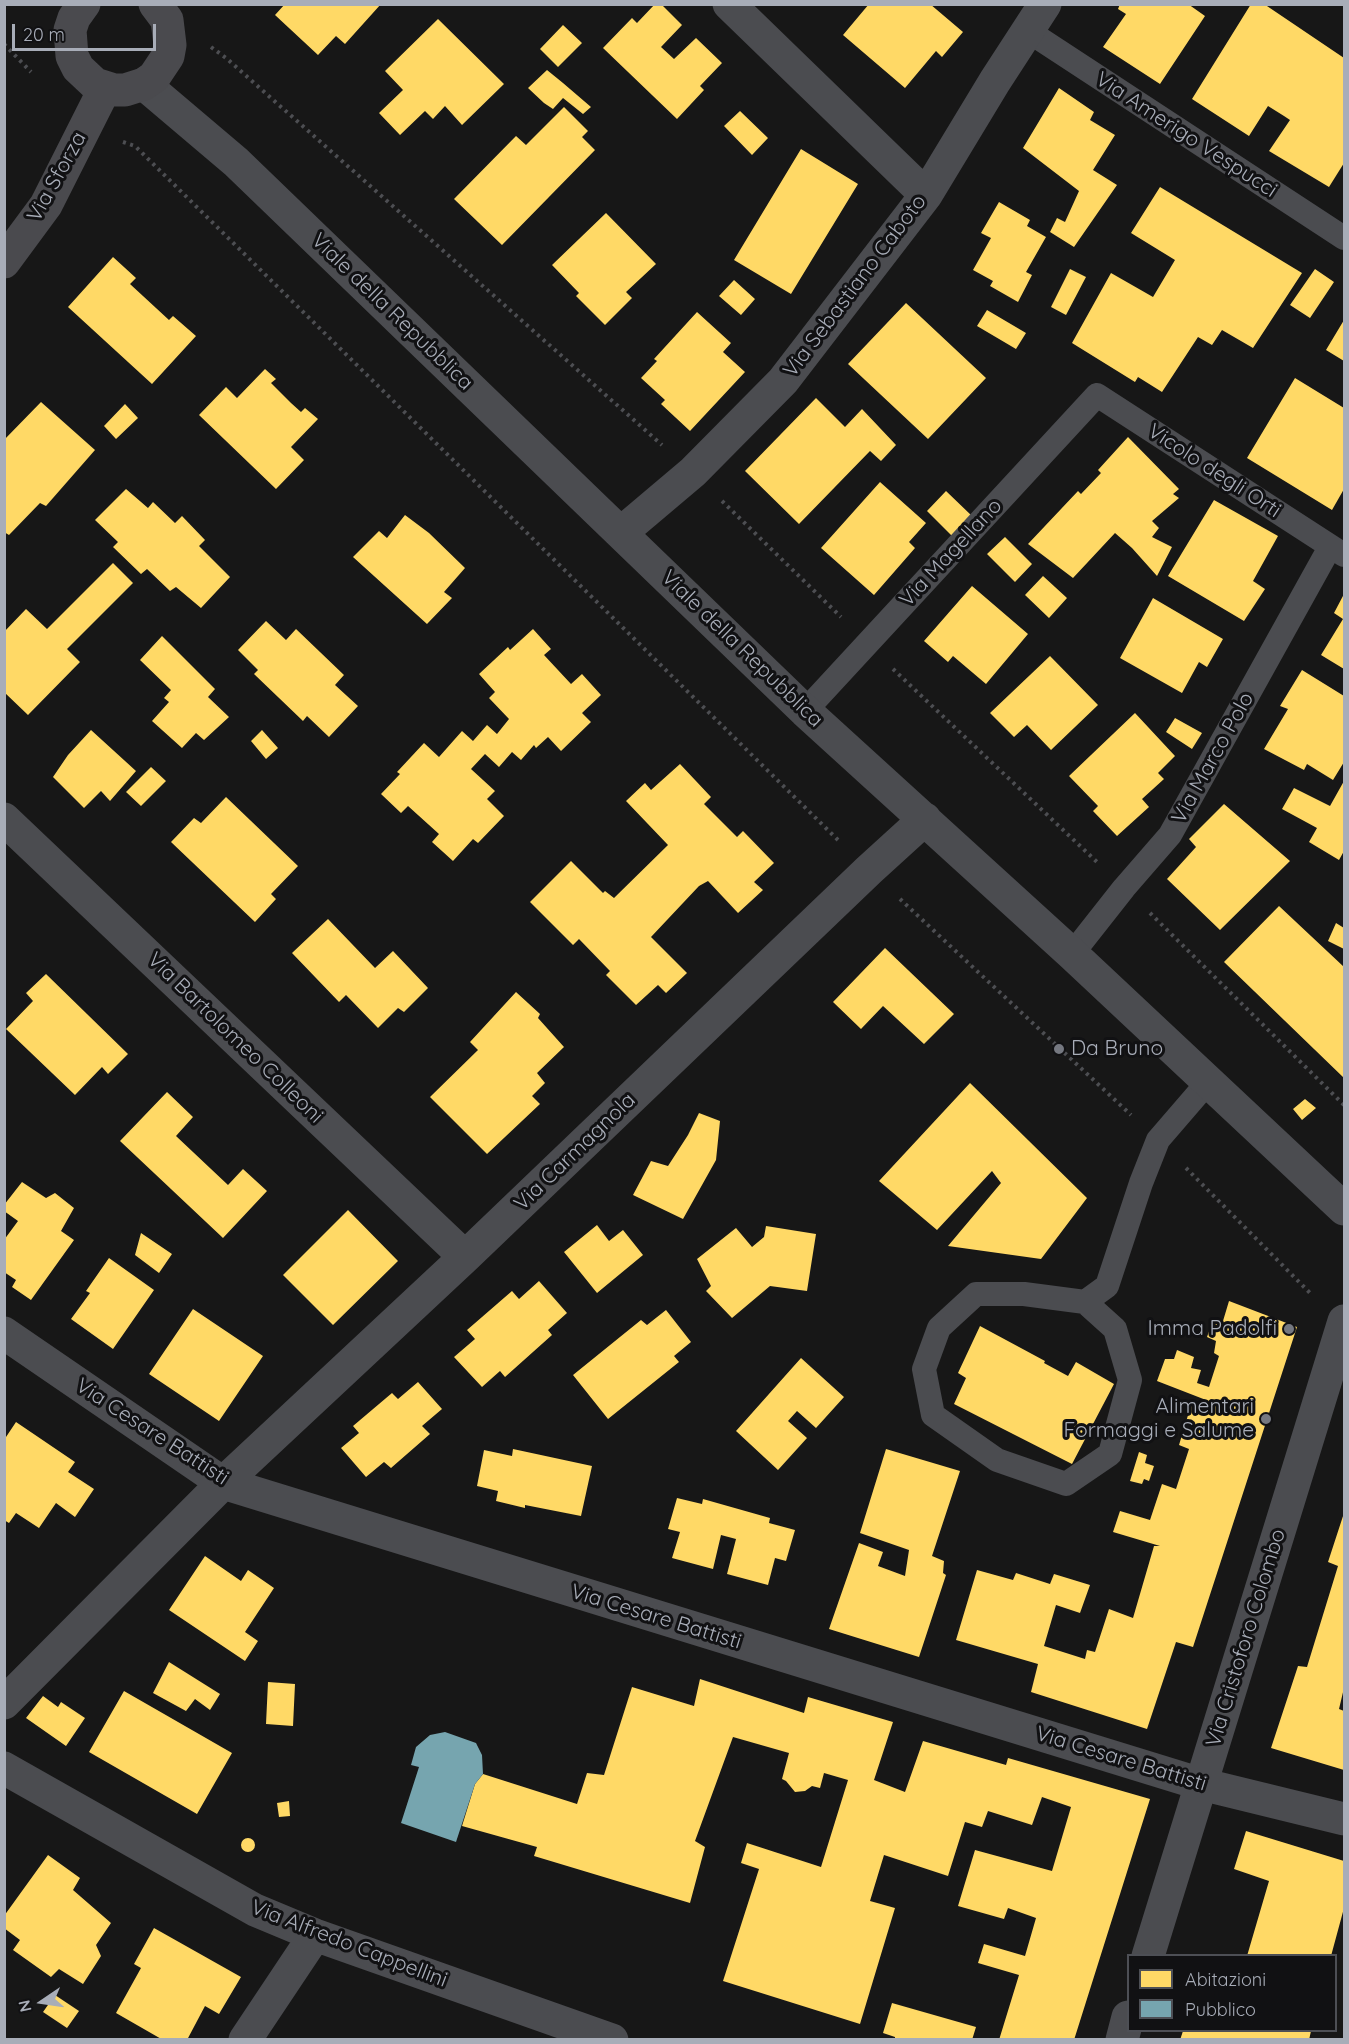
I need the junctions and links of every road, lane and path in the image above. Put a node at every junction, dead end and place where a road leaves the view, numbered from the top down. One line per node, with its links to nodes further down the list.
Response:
1 (729, 4): 11 (street)
2 (81, 5): 9 (street)
3 (160, 6): 8 (street)
4 (1036, 18): 11 (street, Via Sebastiano Caboto); 12 (lane, Via Amerigo Vespucci)
5 (4, 44): 7 (path)
6 (226, 58): 15 (path)
7 (37, 78)
8 (144, 84): 9 (street); 17 (street, Viale della Repubblica)
9 (105, 88): 13 (street, Via Sforza)
10 (118, 146): 24 (path)
11 (926, 195): 17 (street, Via Sebastiano Caboto)
12 (1344, 238)
13 (4, 262)
14 (1097, 395): 18 (lane, Vicolo degli Orti); 21 (lane, Via Magellano)
15 (666, 449)
16 (721, 499): 19 (path)
17 (622, 532): 21 (street, Viale della Repubblica)
18 (1337, 551): 28 (lane, Via Marco Polo)
19 (846, 622)
20 (889, 664): 25 (path)
21 (805, 711): 23 (street, Viale della Repubblica)
22 (4, 819): 33 (street, Via Bartolomeo Colleoni)
23 (925, 819): 28 (street, Viale della Repubblica); 33 (street, Via Carmagnola)
24 (842, 844)
25 (1104, 868)
26 (901, 900): 31 (path)
27 (1149, 912): 30 (path)
28 (1072, 954): 29 (street, Viale della Repubblica)
29 (1209, 1082): 31 (lane); 32 (street, Viale della Repubblica)
30 (1344, 1105)
31 (1158, 1140): 34 (path); 35 (lane)
32 (1344, 1209)
33 (465, 1257): 38 (street, Via Carmagnola)
34 (1314, 1296)
35 (1084, 1302): 35 (lane)
36 (1344, 1321): 41 (street, Via Cristoforo Colombo)
37 (4, 1333): 38 (street, Via Cesare Battisti)
38 (223, 1483): 39 (street); 41 (street, Via Cesare Battisti)
39 (4, 1703)
40 (4, 1768): 43 (street, Via Alfredo Cappellini)
41 (1201, 1785): 42 (street, Via Cesare Battisti); 44 (street, Via Cristoforo Colombo)
42 (1344, 1819)
43 (315, 1935): 46 (street); 47 (street, Via Alfredo Cappellini)
44 (1149, 1954)
45 (1127, 2021): 48 (street)
46 (245, 2040)
47 (612, 2040)
48 (1122, 2040)

